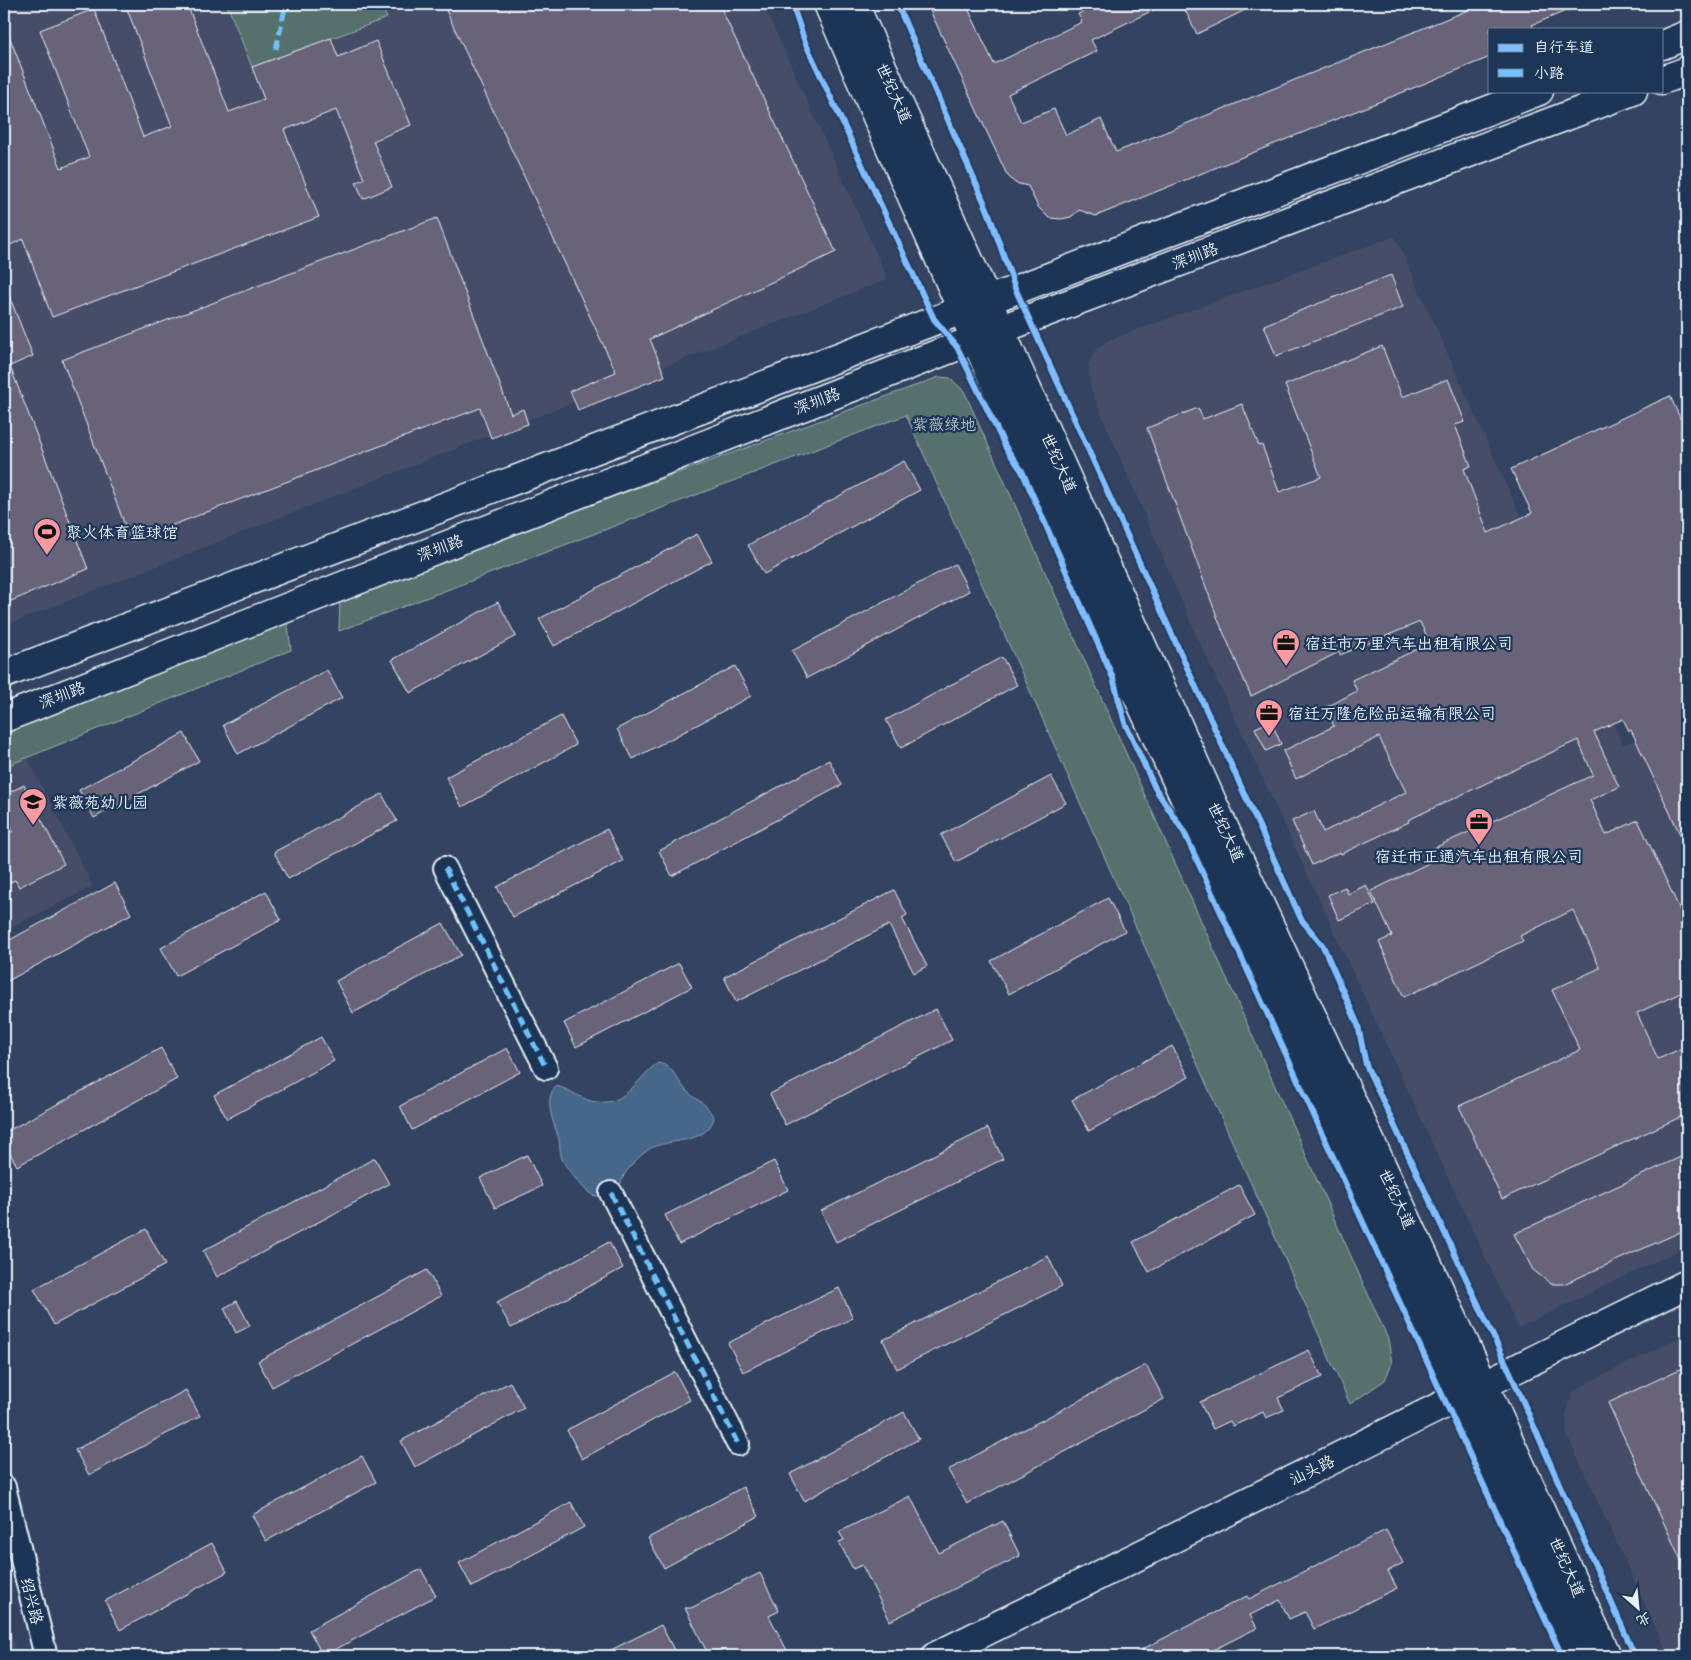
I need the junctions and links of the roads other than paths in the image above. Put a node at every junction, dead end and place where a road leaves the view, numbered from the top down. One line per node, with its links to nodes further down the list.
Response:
1 (828, 4): 9 (street, 世纪大道)
2 (854, 4): 9 (street, 世纪大道)
3 (1687, 35): 4 (street)
4 (1664, 44)
5 (1687, 71): 6 (street)
6 (1664, 79)
7 (1535, 92): 9 (street, 深圳路)
8 (1630, 92): 10 (street, 深圳路)
9 (973, 304): 10 (street, 世纪大道); 11 (street, 深圳路)
10 (987, 335): 12 (street, 深圳路); 18 (street, 世纪大道)
11 (4, 674)
12 (4, 718)
13 (445, 868): 14 (street)
14 (546, 1068)
15 (611, 1193): 19 (street)
16 (1687, 1284): 18 (street, 汕头路)
17 (1687, 1299): 18 (street, 汕头路)
18 (1476, 1397): 22 (street, 汕头路); 23 (street, 汕头路); 24 (street, 世纪大道); 25 (street, 世纪大道)
19 (738, 1444)
20 (4, 1488): 21 (street, 绍兴路)
21 (46, 1656)
22 (936, 1656)
23 (967, 1656)
24 (1581, 1656)
25 (1608, 1656)

